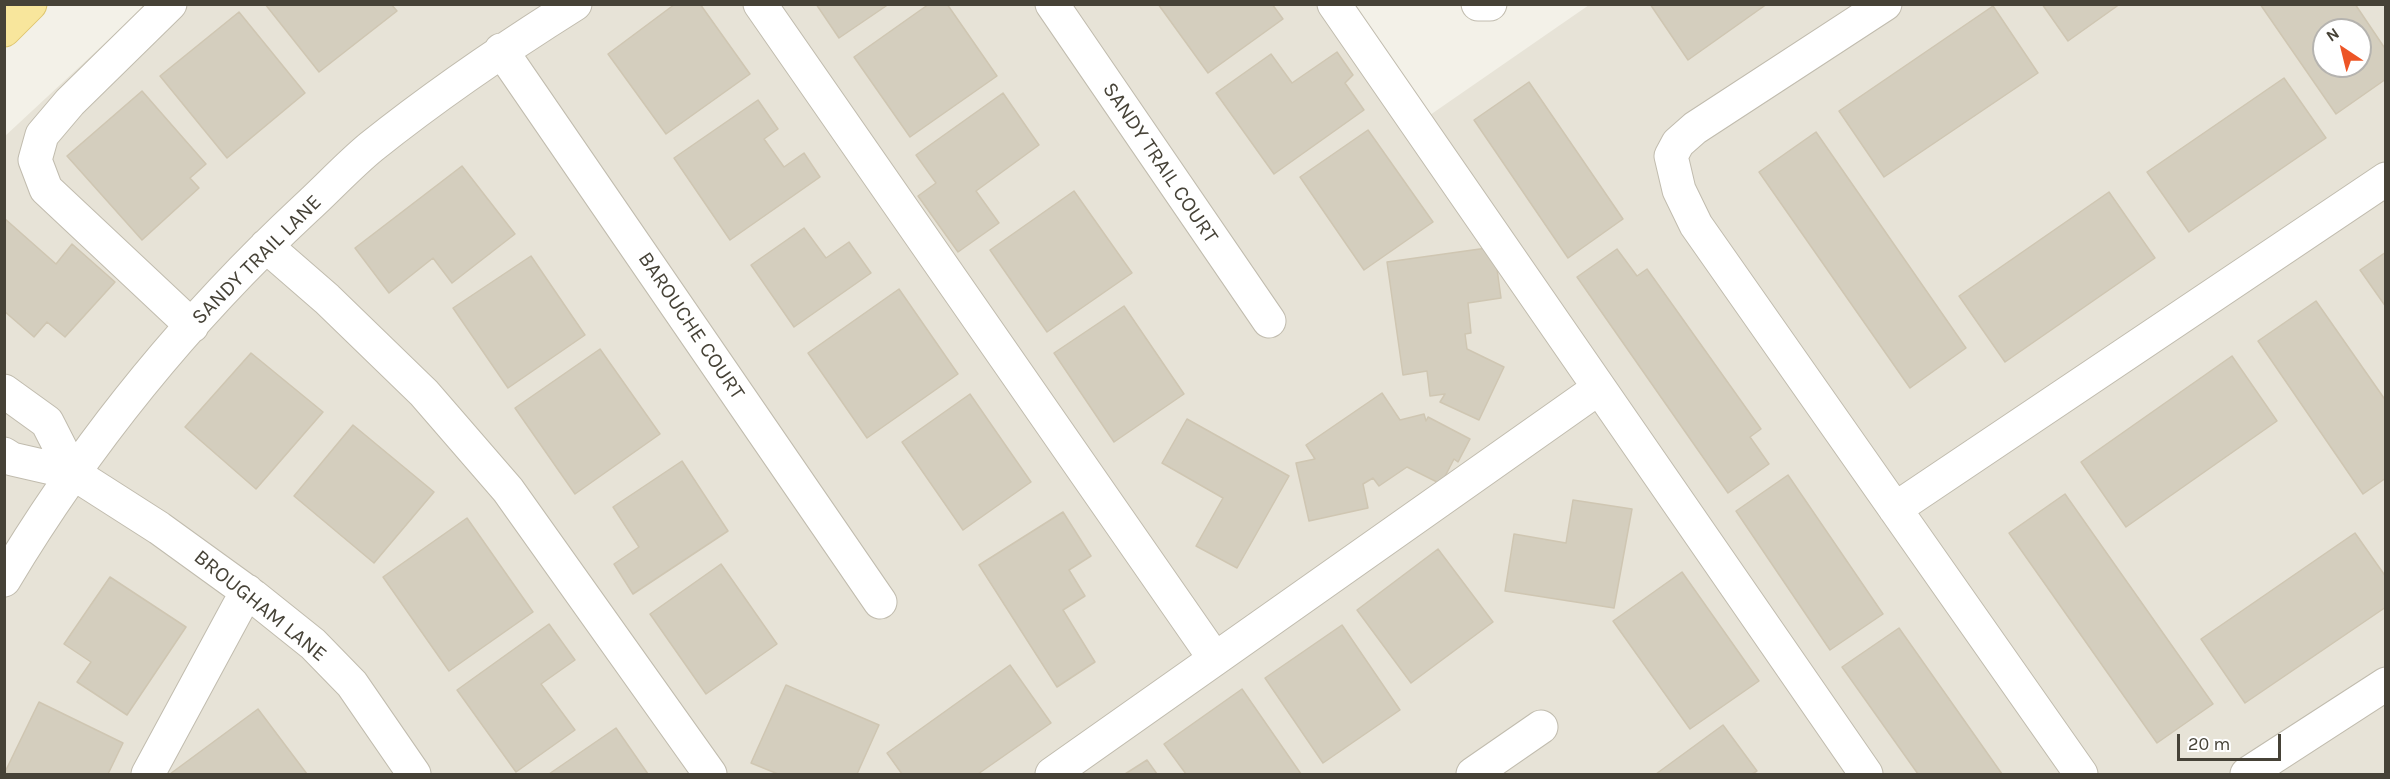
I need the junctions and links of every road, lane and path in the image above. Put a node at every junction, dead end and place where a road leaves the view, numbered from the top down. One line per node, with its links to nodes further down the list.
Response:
1 (30, 4): 10 (main road)
2 (170, 4): 15 (street)
3 (575, 4): 11 (street, SANDY TRAIL LANE)
4 (760, 4): 24 (street)
5 (1052, 4): 14 (street, SANDY TRAIL COURT)
6 (1334, 4): 16 (street)
7 (1478, 4): 8 (street)
8 (1490, 4)
9 (1885, 4): 20 (street)
10 (4, 30)
11 (501, 50): 13 (street, SANDY TRAIL LANE); 23 (street, BAROUCHE COURT)
12 (2385, 179): 20 (street)
13 (266, 246): 15 (street, SANDY TRAIL LANE); 29 (street)
14 (1269, 321)
15 (192, 326): 19 (street, SANDY TRAIL LANE)
16 (1599, 388): 24 (street); 32 (street)
17 (4, 391): 19 (street)
18 (4, 454): 19 (street, BROUGHAM LANE)
19 (73, 473): 21 (street, SANDY TRAIL LANE); 22 (street, BROUGHAM LANE)
20 (1895, 509): 33 (street)
21 (4, 580)
22 (248, 591): 27 (street); 28 (street, BROUGHAM LANE)
23 (880, 602)
24 (1215, 659): 30 (street)
25 (2385, 684): 34 (street)
26 (1541, 727): 31 (street)
27 (148, 774)
28 (414, 774)
29 (710, 774)
30 (1052, 774)
31 (1473, 774)
32 (1866, 774)
33 (2081, 774)
34 (2247, 774)

